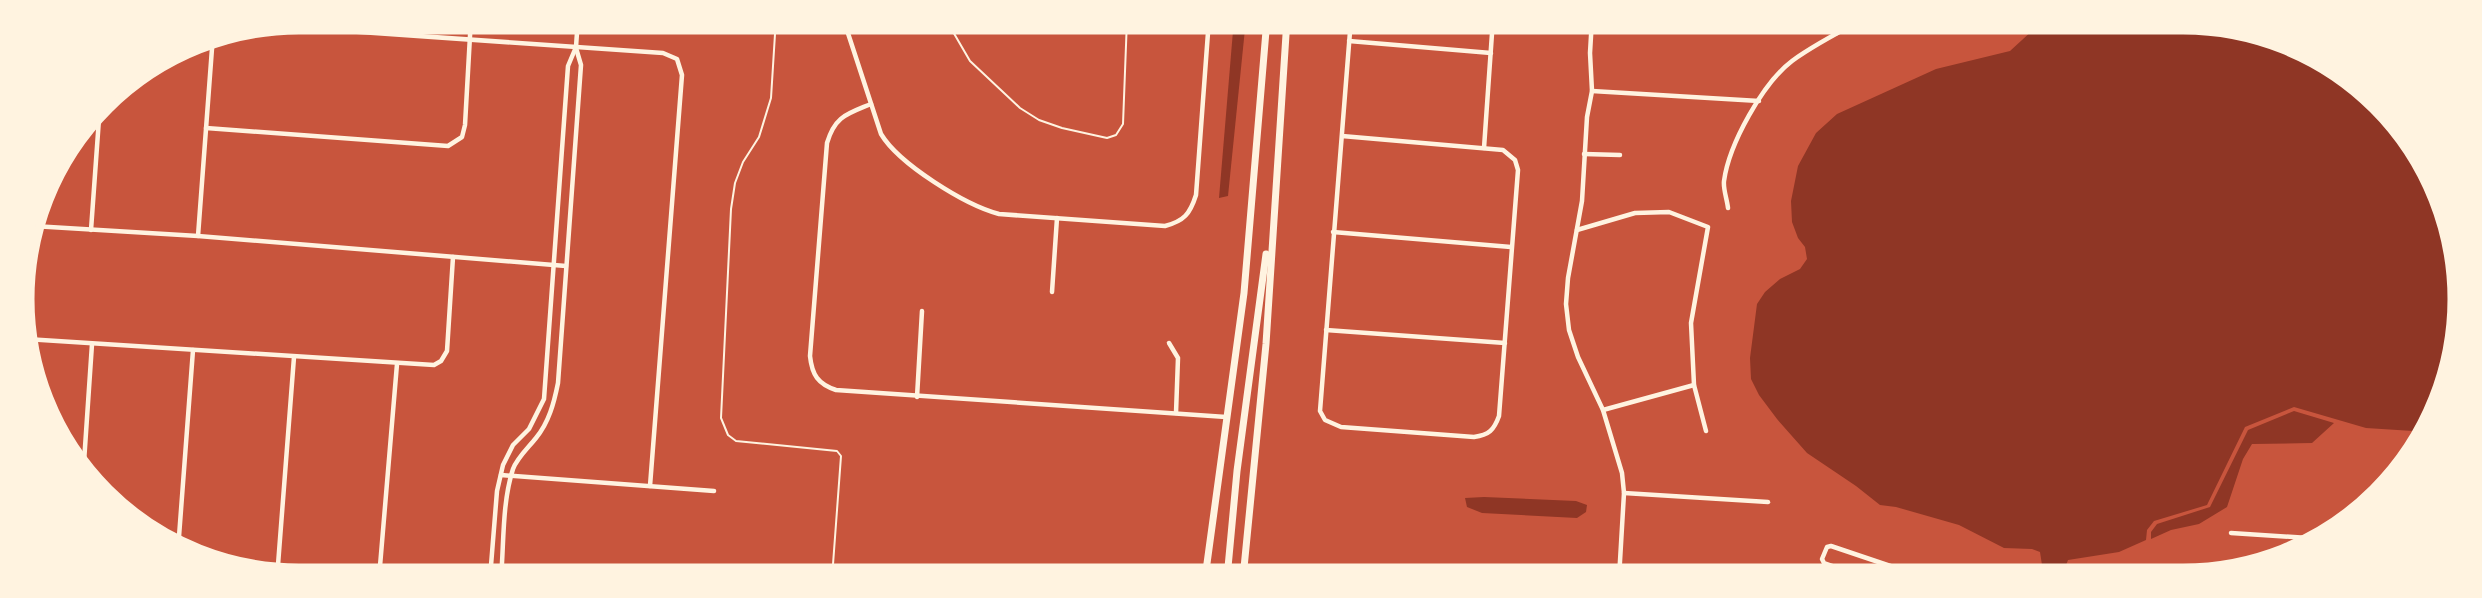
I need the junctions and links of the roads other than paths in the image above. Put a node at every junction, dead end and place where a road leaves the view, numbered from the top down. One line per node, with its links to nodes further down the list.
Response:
1 (341, 30): 14 (street)
2 (471, 30): 14 (street)
3 (577, 30): 17 (street)
4 (847, 30): 21 (street)
5 (1208, 30): 30 (street)
6 (1265, 30): 54 (main road)
7 (1286, 30): 28 (main road)
8 (1350, 30): 15 (street)
9 (1492, 30): 18 (street)
10 (1591, 30): 19 (street)
11 (1835, 30): 13 (street)
12 (1842, 30): 13 (street)
13 (1837, 33): 20 (street)
14 (471, 38): 17 (street); 23 (street)
15 (1349, 41): 18 (street); 24 (street)
16 (212, 44): 23 (street)
17 (576, 47): 38 (street); 39 (street); 59 (street)
18 (1491, 53): 25 (street)
19 (1592, 91): 20 (street); 26 (street)
20 (1759, 101): 29 (street)
21 (871, 104): 30 (street); 51 (street)
22 (99, 119): 32 (street)
23 (206, 128): 35 (street)
24 (1342, 136): 25 (street); 34 (street)
25 (1484, 149): 36 (street)
26 (1584, 154): 27 (street); 33 (street)
27 (1620, 155)
28 (1275, 184): 71 (main road); 72 (main road)
29 (1728, 208)
30 (1057, 218): 40 (street)
31 (40, 226): 32 (street)
32 (91, 230): 35 (street)
33 (1577, 230): 50 (street); 52 (street)
34 (1333, 232): 36 (street); 42 (street)
35 (198, 236): 37 (street)
36 (1511, 247): 45 (street)
37 (453, 257): 38 (street); 49 (street)
38 (554, 264): 39 (street); 57 (street)
39 (566, 266): 58 (street)
40 (1052, 292)
41 (922, 311): 51 (street)
42 (1326, 330): 45 (street); 45 (street)
43 (33, 340): 46 (street)
44 (1169, 343): 53 (street)
45 (1505, 343)
46 (92, 344): 47 (street); 56 (street)
47 (193, 350): 48 (street); 65 (street)
48 (294, 357): 49 (street); 66 (street)
49 (397, 364): 67 (street)
50 (1694, 385): 52 (street); 55 (street)
51 (917, 397): 53 (street)
52 (1603, 410): 61 (street)
53 (1176, 413): 54 (street)
54 (1227, 417): 70 (main road)
55 (1706, 431)
56 (84, 462)
57 (501, 475): 58 (street); 68 (street)
58 (512, 477): 59 (street); 69 (street)
59 (650, 486): 60 (street)
60 (713, 491)
61 (1623, 493): 62 (street); 73 (street)
62 (1768, 502)
63 (2231, 533): 64 (street)
64 (2307, 538)
65 (179, 539)
66 (278, 568)
67 (380, 568)
68 (491, 568)
69 (502, 568)
70 (1206, 568)
71 (1228, 568)
72 (1244, 568)
73 (1619, 568)
74 (1838, 568): 75 (street)
75 (1896, 568)

